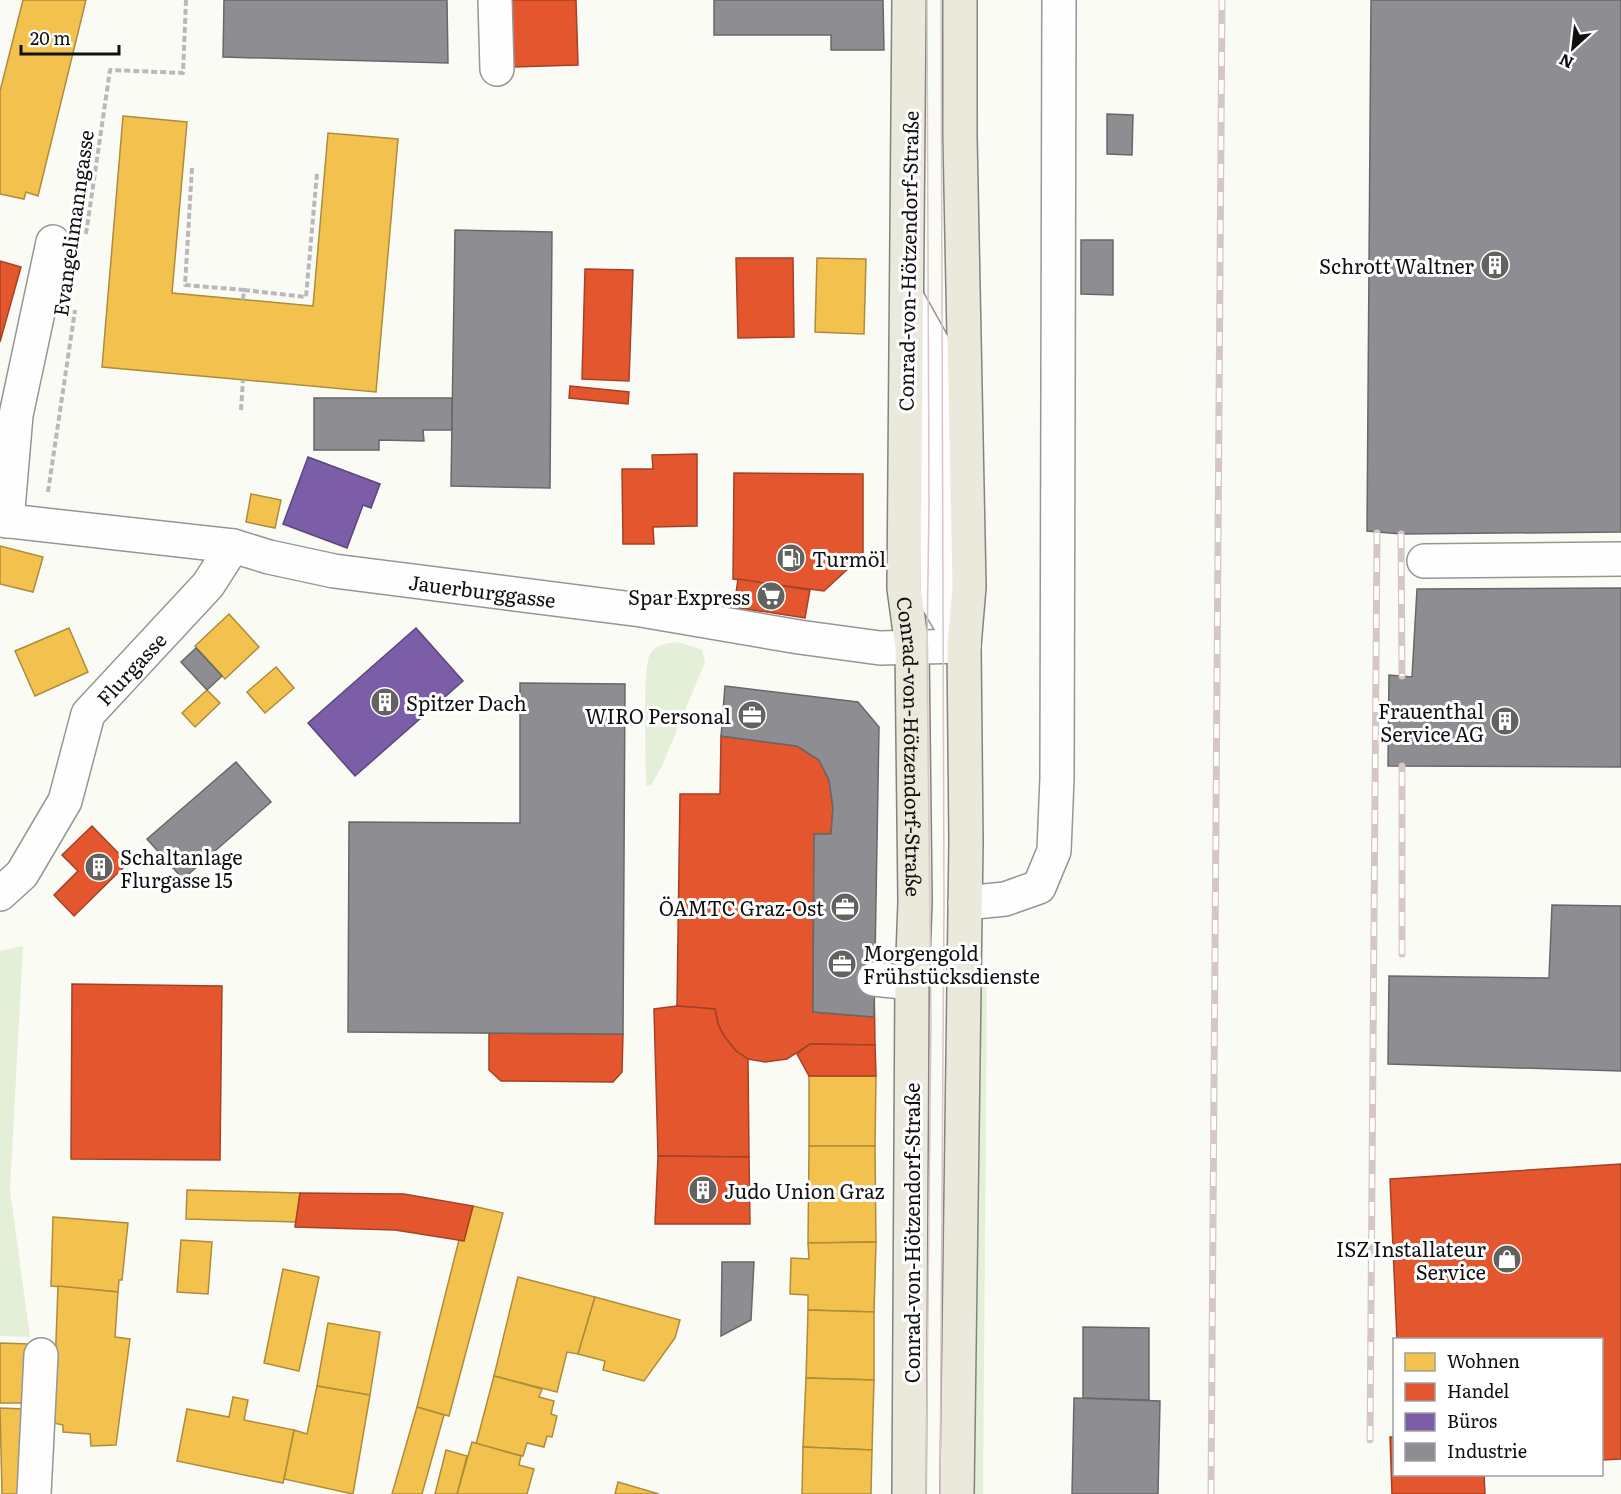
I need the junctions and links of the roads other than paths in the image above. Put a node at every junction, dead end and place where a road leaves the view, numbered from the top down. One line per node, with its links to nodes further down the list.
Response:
1 (495, 0): 5 (street)
2 (909, 0): 7 (main road, Conrad-von-Hötzendorf-Straße)
3 (960, 0): 8 (main road)
4 (1059, 0): 18 (street)
5 (497, 69)
6 (69, 243): 10 (street)
7 (907, 298): 9 (street); 16 (main road, Conrad-von-Hötzendorf-Straße)
8 (963, 304): 9 (street); 15 (main road)
9 (935, 348): 14 (street)
10 (4, 520): 11 (street, Jauerburggasse)
11 (233, 546): 16 (street, Jauerburggasse); 17 (street, Flurgasse)
12 (1621, 559): 13 (street)
13 (1424, 561)
14 (937, 601): 15 (street); 16 (street)
15 (964, 646): 16 (street, Jauerburggasse); 18 (main road)
16 (912, 647): 20 (main road, Conrad-von-Hötzendorf-Straße)
17 (0, 894)
18 (965, 903): 24 (main road)
19 (874, 979): 20 (street)
20 (912, 983): 23 (main road, Conrad-von-Hötzendorf-Straße)
21 (41, 1355): 22 (street)
22 (34, 1494)
23 (909, 1494)
24 (957, 1494)

